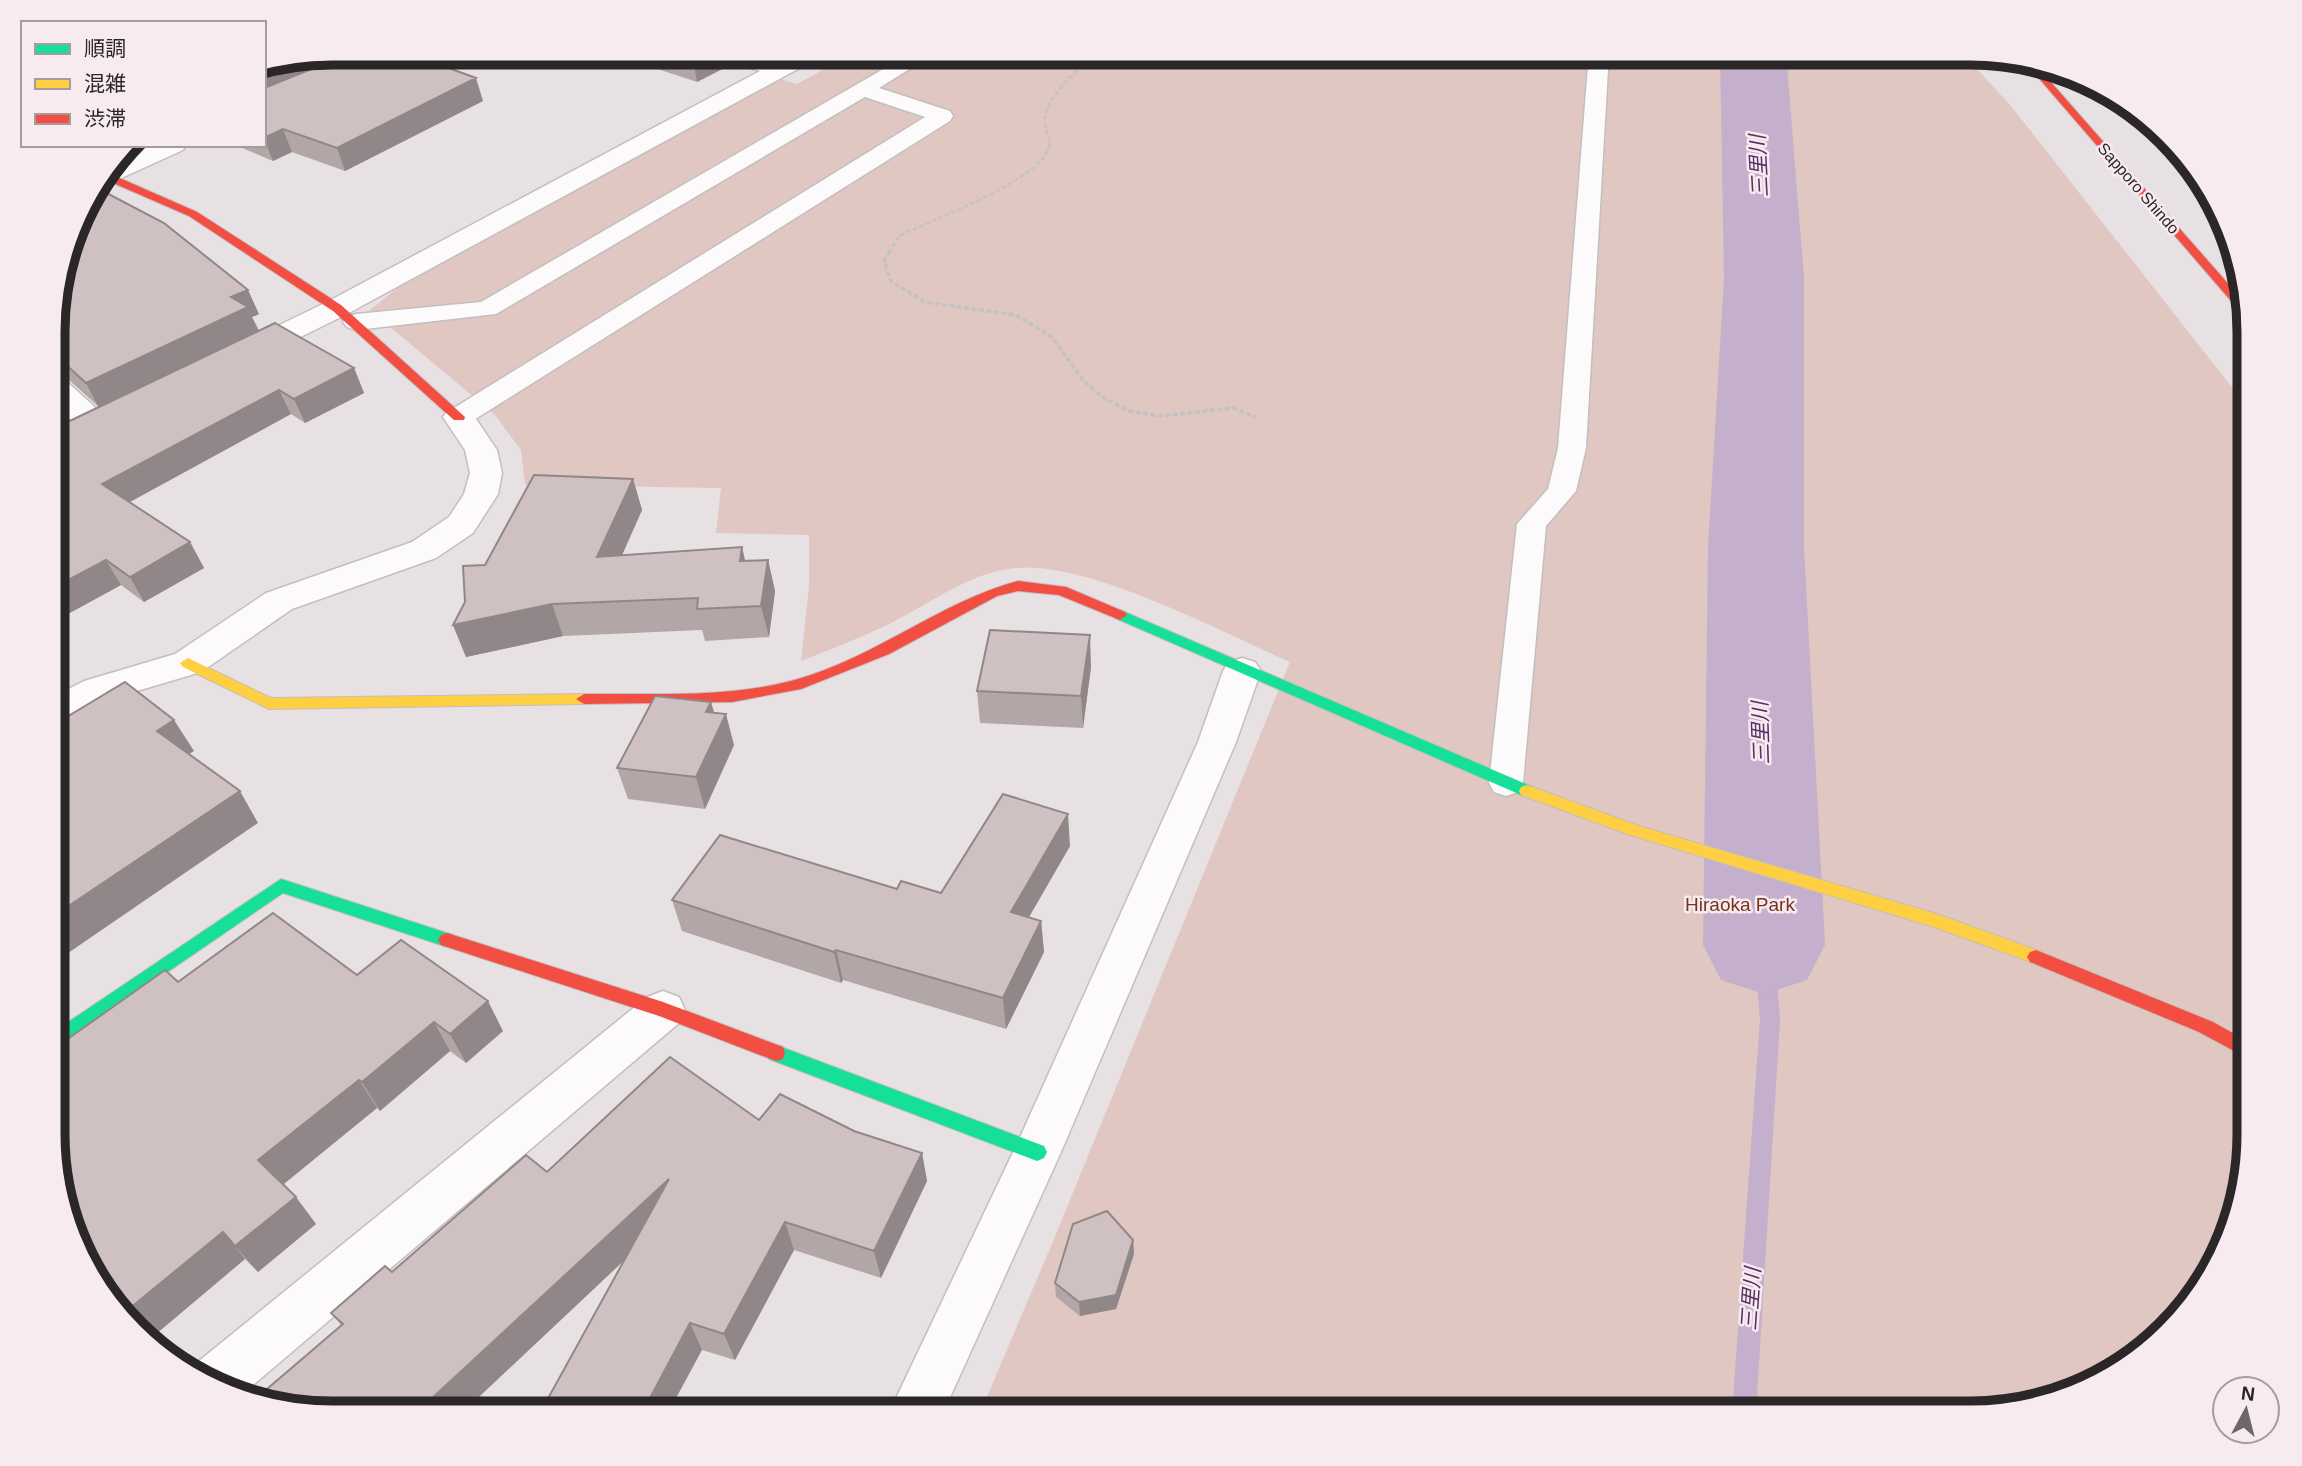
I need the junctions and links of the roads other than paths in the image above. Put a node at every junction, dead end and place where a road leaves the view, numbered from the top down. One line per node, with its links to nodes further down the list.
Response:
1 (767, 65): 5 (street)
2 (786, 65): 5 (street)
3 (903, 65): 7 (lane)
4 (1598, 65): 20 (lane)
5 (779, 69): 12 (street)
6 (2038, 74): 11 (street, Sapporo Shindo)
7 (861, 89): 12 (lane); 15 (lane)
8 (170, 147): 9 (street)
9 (120, 169)
10 (114, 178): 12 (street)
11 (2235, 298)
12 (346, 315): 13 (street); 15 (street)
13 (216, 367)
14 (65, 394): 16 (street)
15 (458, 417): 17 (street)
16 (65, 440)
17 (188, 663): 18 (street); 19 (street)
18 (1242, 671): 20 (street); 24 (street)
19 (65, 708)
20 (1506, 783): 23 (street)
21 (663, 1010): 22 (street); 24 (street); 25 (street)
22 (65, 1034)
23 (2237, 1044)
24 (1037, 1152): 26 (street)
25 (221, 1377)
26 (922, 1401)

